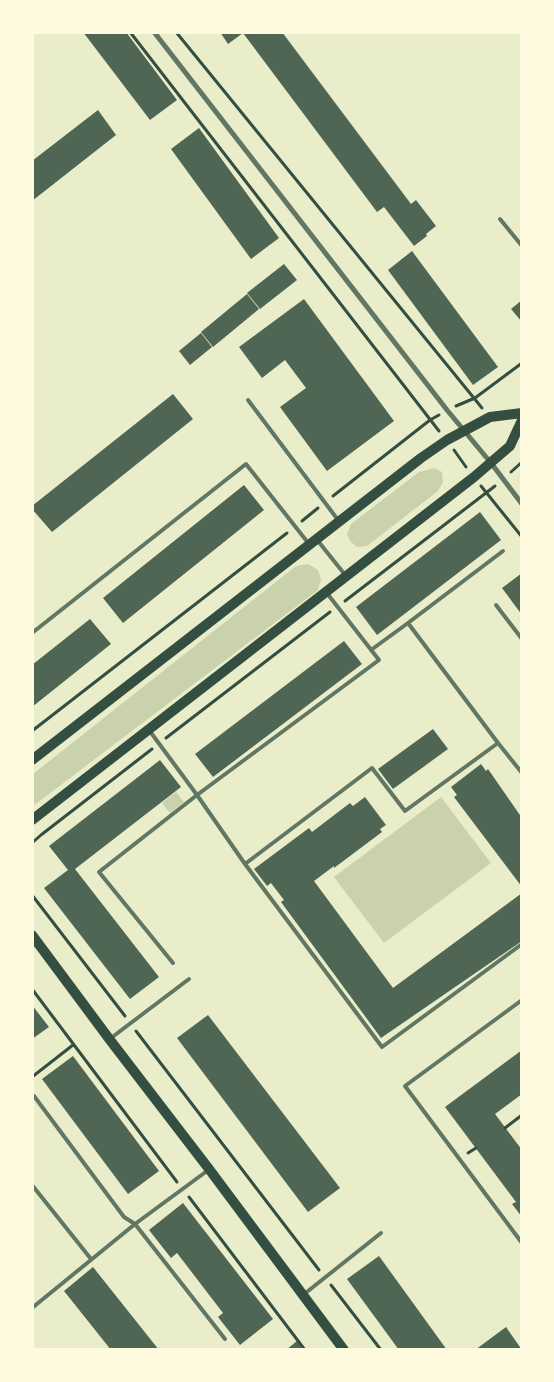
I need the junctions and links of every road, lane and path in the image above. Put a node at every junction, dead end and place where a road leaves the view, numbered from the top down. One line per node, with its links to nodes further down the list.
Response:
1 (130, 32): 12 (path)
2 (154, 32): 9 (street)
3 (176, 32): 7 (path)
4 (500, 218): 5 (lane)
5 (522, 246)
6 (522, 363): 7 (path)
7 (475, 398): 9 (path); 11 (path)
8 (248, 400): 21 (lane)
9 (447, 410): 12 (path); 14 (street)
10 (522, 413): 11 (main road)
11 (490, 417): 14 (main road)
12 (430, 420): 15 (path); 21 (path)
13 (522, 420): 17 (main road)
14 (465, 430): 15 (main road); 17 (street)
15 (447, 440): 18 (path); 24 (main road)
16 (522, 462): 19 (path)
17 (491, 463): 18 (main road); 19 (street)
18 (474, 478): 20 (path); 29 (main road)
19 (503, 479): 20 (path); 22 (street)
20 (487, 492): 26 (path); 32 (path)
21 (325, 503): 23 (path); 24 (lane)
22 (522, 504)
23 (302, 521)
24 (339, 521): 27 (main road)
25 (294, 527): 38 (path)
26 (522, 537)
27 (313, 542): 29 (lane); 34 (lane); 41 (main road)
28 (503, 551): 33 (lane)
29 (346, 576): 30 (main road)
30 (326, 592): 32 (lane); 37 (main road)
31 (496, 606): 35 (lane)
32 (338, 607): 36 (lane); 39 (path)
33 (408, 624): 36 (lane); 40 (lane)
34 (32, 633)
35 (522, 639)
36 (371, 650): 43 (lane)
37 (149, 730): 39 (lane); 44 (main road)
38 (32, 732)
39 (159, 743): 43 (lane); 45 (path)
40 (498, 743): 42 (lane); 46 (lane)
41 (32, 760)
42 (522, 773)
43 (197, 796): 46 (lane); 50 (lane)
44 (32, 820)
45 (32, 843)
46 (245, 864): 49 (lane)
47 (32, 895): 54 (path)
48 (32, 935): 55 (main road)
49 (522, 944)
50 (173, 964)
51 (189, 979): 54 (lane)
52 (32, 989): 56 (path)
53 (522, 1000): 66 (lane)
54 (131, 1024): 55 (lane); 68 (path)
55 (110, 1040): 61 (main road)
56 (73, 1045): 57 (path); 63 (path)
57 (32, 1077)
58 (34, 1096): 64 (lane)
59 (522, 1115): 60 (path)
60 (505, 1128)
61 (209, 1169): 63 (lane); 69 (main road)
62 (32, 1185): 67 (lane)
63 (182, 1188): 64 (lane); 72 (path)
64 (135, 1224): 67 (lane); 71 (lane)
65 (381, 1232): 68 (lane)
66 (522, 1243)
67 (92, 1259): 70 (lane)
68 (325, 1278): 69 (lane); 74 (path)
69 (303, 1295): 73 (main road)
70 (32, 1308)
71 (225, 1339)
72 (305, 1350)
73 (344, 1350)
74 (380, 1350)

